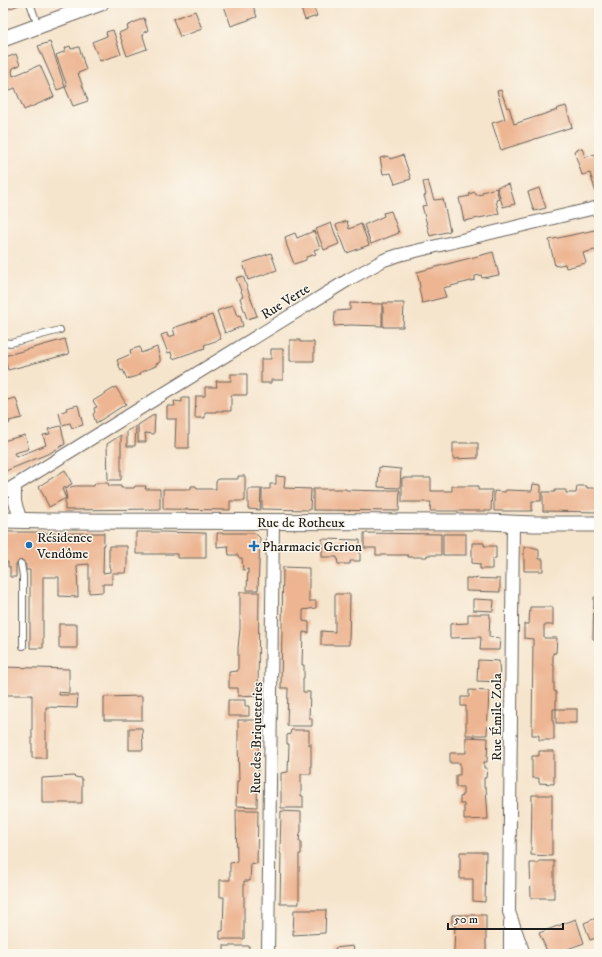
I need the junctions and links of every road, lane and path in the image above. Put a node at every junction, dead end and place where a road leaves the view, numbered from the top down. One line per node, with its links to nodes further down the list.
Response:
1 (30, 3): 3 (lane)
2 (101, 3): 3 (street)
3 (38, 26): 4 (street)
4 (3, 39)
5 (599, 207): 8 (street, Rue Verte)
6 (60, 330): 7 (lane)
7 (3, 342)
8 (15, 486): 9 (street, Rue Verte); 12 (street)
9 (3, 493)
10 (3, 520): 12 (street, Rue de Rotheux)
11 (273, 522): 12 (street, Rue de Rotheux); 13 (street, Rue de Rotheux); 18 (street, Rue des Briqueteries)
12 (21, 523)
13 (513, 523): 14 (street, Rue de Rotheux); 17 (street, Rue Émile Zola)
14 (599, 524)
15 (21, 564): 16 (lane)
16 (23, 646)
17 (509, 912): 19 (street, Rue Émile Zola); 20 (street, Rue Émile Zola)
18 (268, 954)
19 (510, 954)
20 (524, 954)

